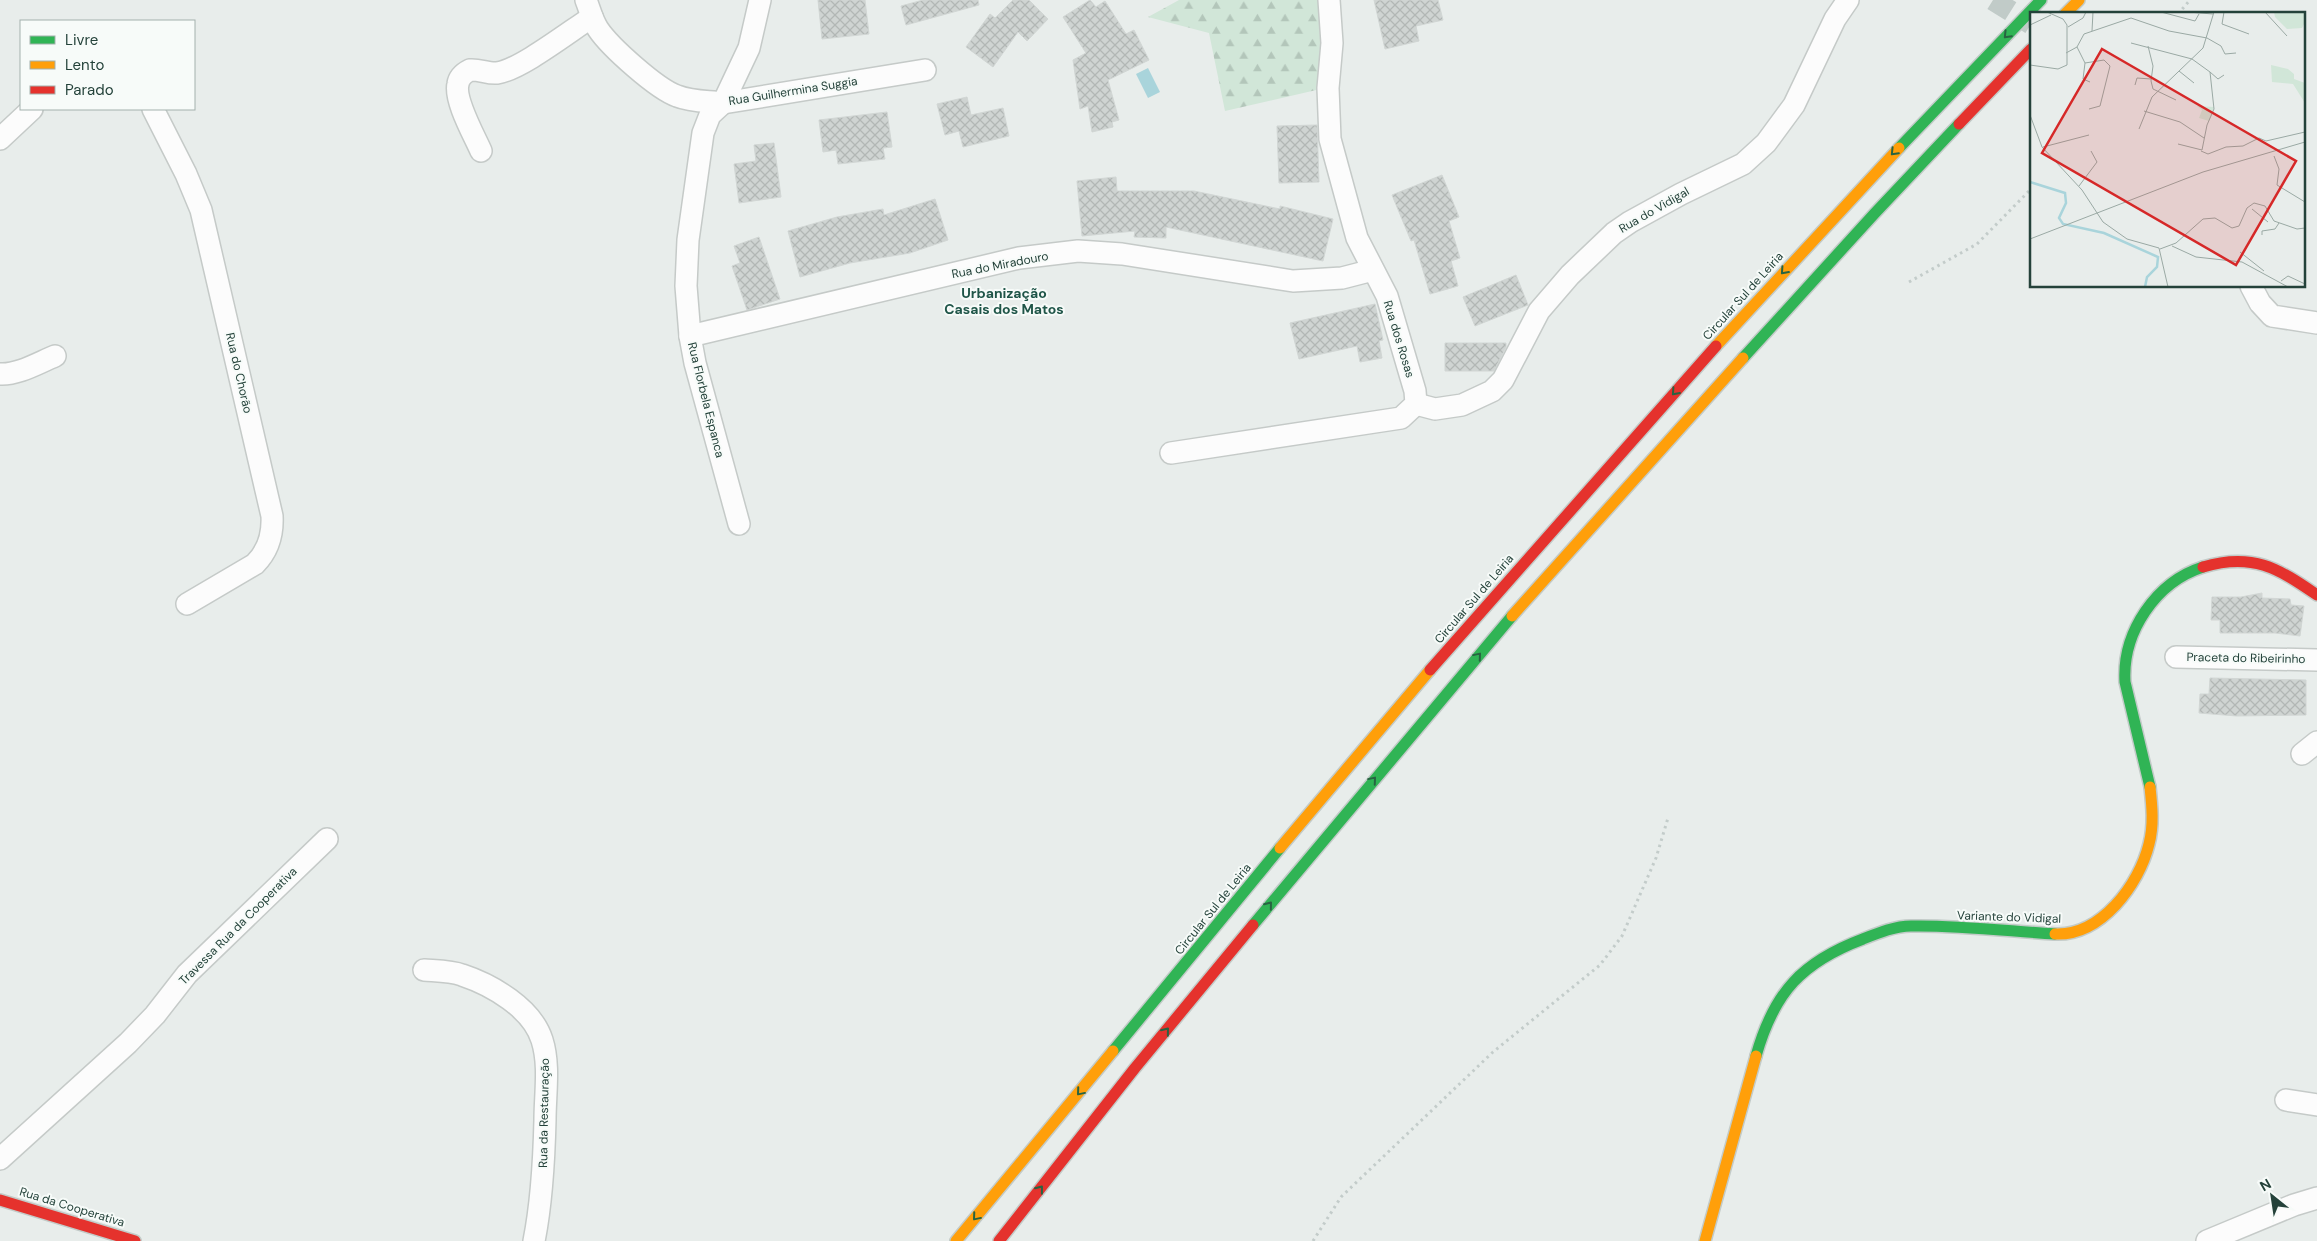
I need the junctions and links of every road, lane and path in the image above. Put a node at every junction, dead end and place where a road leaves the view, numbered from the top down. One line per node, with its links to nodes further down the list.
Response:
1 (760, 0): 12 (street, Rua Florbela Espanca)
2 (1330, 0): 18 (street, Rua dos Rosas)
3 (1848, 0): 25 (street, Rua do Vidigal)
4 (2041, 0): 42 (main road, Circular Sul de Leiria, one-way to 42)
5 (2079, 0): 8 (main road)
6 (2190, 0): 9 (path)
7 (589, 8): 12 (street, Rua Guilhermina Suggia); 16 (street)
8 (2067, 12)
9 (2180, 12)
10 (2030, 50): 43 (main road, one-way to 10)
11 (925, 70): 12 (street, Rua Guilhermina Suggia)
12 (723, 103): 22 (street, Rua Florbela Espanca)
13 (31, 110): 15 (street)
14 (154, 110): 29 (street, Rua do Chorão)
15 (0, 139)
16 (481, 151)
17 (2030, 190): 19 (path)
18 (1373, 270): 22 (street, Rua do Miradouro); 25 (street, Rua dos Rosas)
19 (1909, 282)
20 (2252, 288): 21 (street)
21 (2317, 323)
22 (690, 336): 27 (street, Rua Florbela Espanca)
23 (55, 356): 24 (street)
24 (0, 374)
25 (1416, 404): 26 (street)
26 (1171, 453)
27 (739, 524)
28 (2317, 595): 45 (main road, Variante do Vidigal)
29 (187, 604)
30 (2176, 657): 31 (street, Praceta do Ribeirinho)
31 (2317, 660)
32 (1668, 818): 44 (path)
33 (327, 839): 37 (street, Travessa Rua da Cooperativa)
34 (424, 970): 41 (street, Rua da Restauração)
35 (2286, 1100): 36 (street)
36 (2317, 1106)
37 (0, 1160)
38 (2317, 1198): 46 (street)
39 (0, 1200): 40 (main road, Rua da Cooperativa)
40 (135, 1241)
41 (534, 1241)
42 (956, 1241)
43 (999, 1241)
44 (1313, 1241)
45 (1705, 1241)
46 (2208, 1241)

